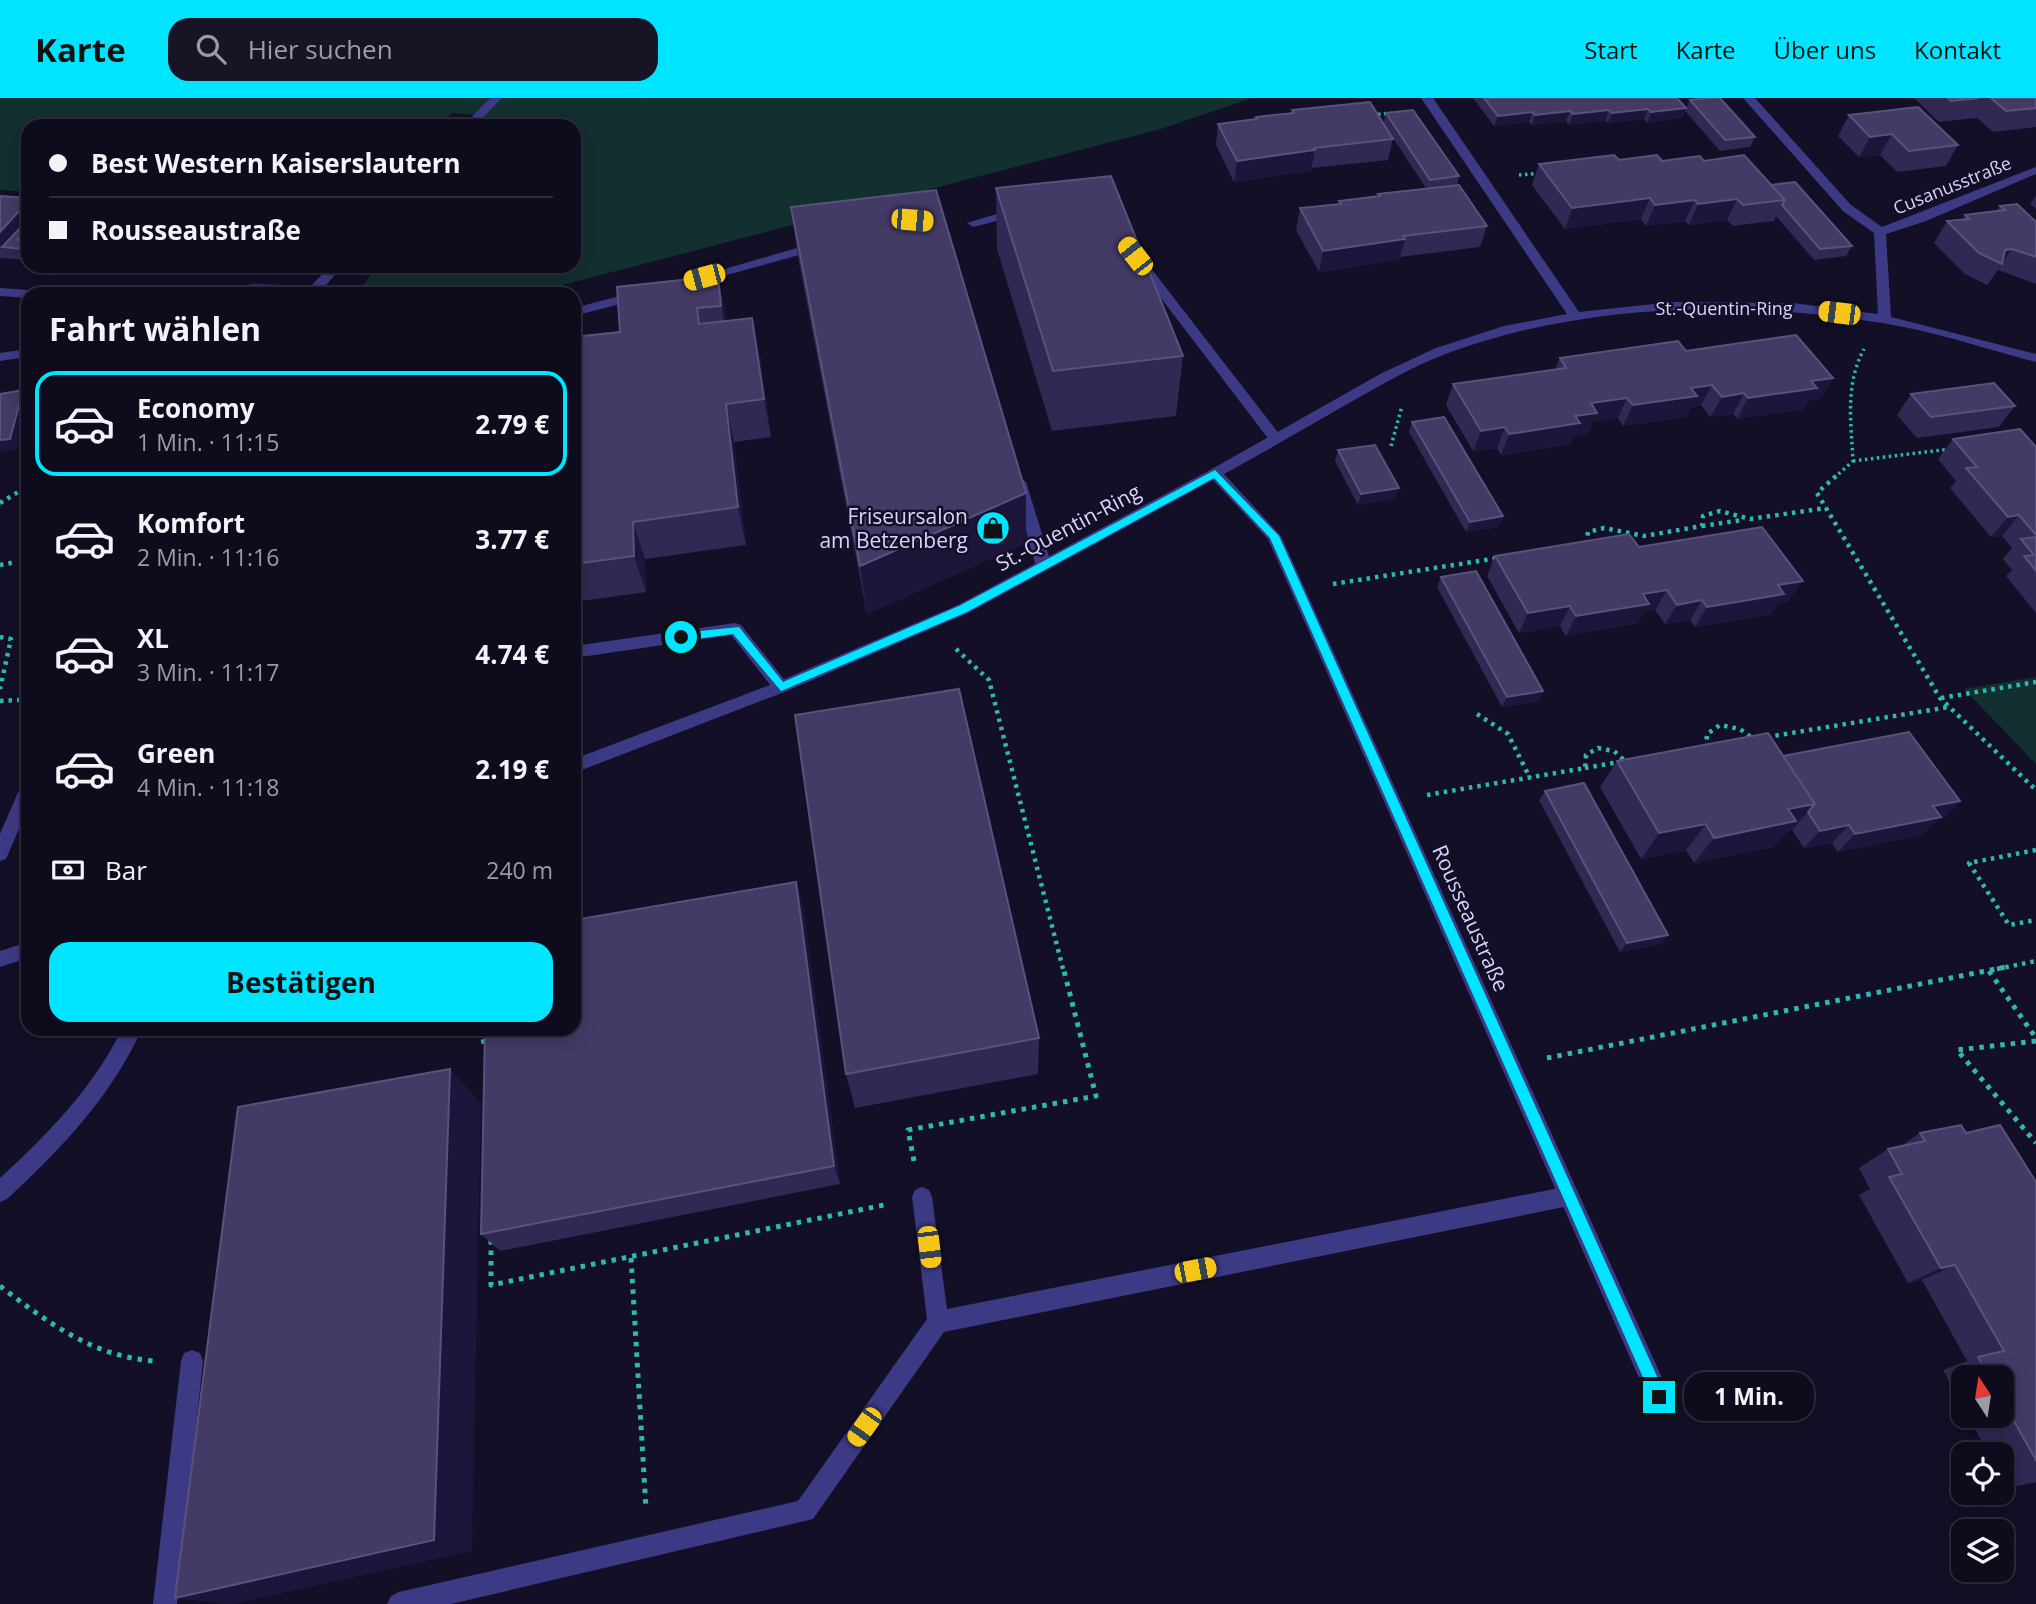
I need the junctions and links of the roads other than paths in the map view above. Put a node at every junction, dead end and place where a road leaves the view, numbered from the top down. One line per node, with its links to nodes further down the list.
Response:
1 (496, 98): 4 (street)
2 (1749, 98): 8 (street, Cusanusstraße)
3 (1430, 103): 16 (street)
4 (476, 119)
5 (2036, 170): 8 (street, Cusanusstraße)
6 (1037, 207): 7 (street)
7 (973, 223)
8 (1881, 232): 17 (street, Cusanusstraße)
9 (834, 242): 15 (street)
10 (1129, 248): 21 (street)
11 (331, 273): 12 (street)
12 (318, 287)
13 (0, 292): 14 (street)
14 (21, 294)
15 (581, 310)
16 (1575, 316): 17 (street, St.-Quentin-Ring); 21 (street, St.-Quentin-Ring)
17 (1885, 319): 20 (street, St.-Quentin-Ring)
18 (21, 354): 19 (street)
19 (0, 357)
20 (2036, 358)
21 (1275, 438): 23 (street, St.-Quentin-Ring)
22 (1014, 465): 24 (street)
23 (1215, 473): 24 (street, St.-Quentin-Ring); 34 (street, Rousseaustraße)
24 (1044, 566): 26 (street, St.-Quentin-Ring)
25 (581, 651): 26 (street)
26 (781, 687): 27 (street, St.-Quentin-Ring)
27 (581, 763)
28 (21, 804): 29 (street)
29 (0, 854)
30 (21, 952): 31 (street)
31 (0, 959)
32 (129, 1036): 33 (street)
33 (0, 1192)
34 (1569, 1196): 36 (street); 38 (street, Rousseaustraße)
35 (922, 1197): 36 (street)
36 (938, 1322): 40 (street)
37 (192, 1361): 39 (street)
38 (1659, 1397)
39 (165, 1604)
40 (399, 1604)

